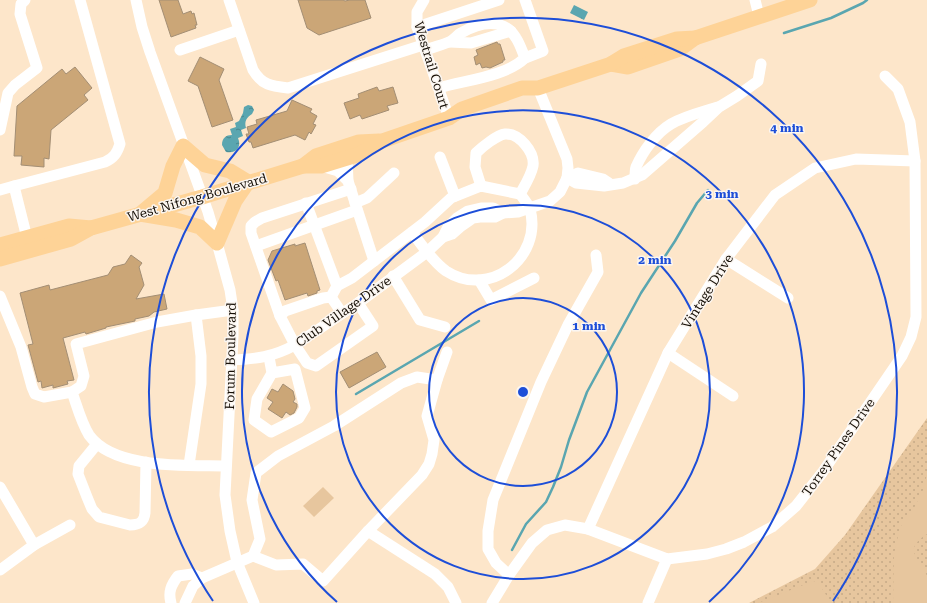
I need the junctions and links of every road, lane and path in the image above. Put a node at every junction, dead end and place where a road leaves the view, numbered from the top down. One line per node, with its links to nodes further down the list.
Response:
1 (25, 0): 22 (street)
2 (80, 0): 35 (street)
3 (136, 0): 24 (street, Forum Boulevard)
4 (229, 0): 12 (street)
5 (424, 0): 11 (street, Westrail Court)
6 (498, 0): 11 (street)
7 (525, 0): 15 (street)
8 (755, 0): 10 (street)
9 (810, 0): 10 (main road, West Nifong Boulevard)
10 (759, 16): 19 (main road, West Nifong Boulevard)
11 (417, 27): 13 (street, Westrail Court)
12 (239, 30): 13 (street); 14 (street)
13 (424, 47): 15 (street); 18 (street, Westrail Court)
14 (180, 50)
15 (525, 58): 18 (street)
16 (761, 64): 20 (street)
17 (885, 76): 27 (street, Torrey Pines Drive)
18 (439, 88): 21 (street, Westrail Court)
19 (538, 88): 21 (main road, West Nifong Boulevard); 31 (street, Club Village Drive)
20 (719, 107): 32 (street); 32 (street)
21 (448, 118): 23 (main road, West Nifong Boulevard)
22 (0, 130)
23 (382, 141): 26 (main road, West Nifong Boulevard); 28 (main road, West Nifong Boulevard)
24 (183, 146): 33 (main road); 40 (street, Forum Boulevard); 44 (main road)
25 (440, 157): 39 (street)
26 (347, 158): 29 (main road, West Nifong Boulevard); 34 (street)
27 (915, 161): 56 (street, Vintage Drive); 94 (street, Torrey Pines Drive)
28 (303, 166): 29 (main road, West Nifong Boulevard); 33 (main road, West Nifong Boulevard)
29 (321, 166): 34 (street)
30 (394, 173): 42 (street)
31 (566, 178): 32 (street); 43 (street, Club Village Drive)
32 (634, 179)
33 (248, 182): 40 (main road, West Nifong Boulevard); 49 (main road)
34 (349, 185): 41 (street); 42 (street)
35 (14, 186): 37 (street); 48 (street)
36 (481, 186): 38 (street); 38 (street); 39 (street)
37 (0, 190)
38 (520, 194): 43 (street)
39 (455, 196): 47 (street)
40 (202, 197): 44 (main road, West Nifong Boulevard); 49 (street, Forum Boulevard)
41 (306, 203): 45 (street); 51 (street)
42 (356, 206): 45 (street); 57 (street)
43 (530, 208): 52 (street, Club Village Drive); 58 (street)
44 (140, 214): 46 (main road, West Nifong Boulevard); 49 (main road)
45 (314, 225): 51 (street); 63 (street)
46 (91, 228): 48 (main road, West Nifong Boulevard); 55 (main road, West Nifong Boulevard)
47 (412, 232): 52 (street); 57 (street)
48 (27, 238): 50 (main road, West Nifong Boulevard); 53 (main road)
49 (217, 243): 68 (street, Forum Boulevard)
50 (0, 245)
51 (256, 246): 71 (street)
52 (427, 252): 59 (street, Club Village Drive); 61 (street)
53 (0, 253)
54 (596, 256): 97 (street)
55 (0, 259)
56 (726, 259): 66 (street); 75 (street, Vintage Drive)
57 (374, 261): 63 (street)
58 (513, 267): 61 (street); 62 (street)
59 (394, 276): 67 (street, Club Village Drive); 72 (street)
60 (534, 278): 62 (street)
61 (479, 280): 62 (street)
62 (522, 284)
63 (336, 286): 65 (street)
64 (0, 296): 82 (street)
65 (331, 297): 69 (street); 71 (street)
66 (788, 298)
67 (358, 302): 69 (street, Club Village Drive); 78 (street)
68 (233, 310): 70 (street); 77 (street, Forum Boulevard)
69 (342, 313): 73 (street, Club Village Drive)
70 (196, 315): 82 (street); 86 (street)
71 (280, 316): 73 (street)
72 (445, 327)
73 (295, 345): 76 (street, Club Village Drive); 78 (street)
74 (447, 352): 81 (street)
75 (668, 353): 83 (street); 90 (street, Vintage Drive)
76 (269, 357): 77 (street, Club Village Drive); 80 (street)
77 (232, 360): 87 (street, Forum Boulevard)
78 (307, 363): 79 (street)
79 (295, 369): 80 (street); 80 (street)
80 (272, 373)
81 (437, 380): 91 (street); 93 (street)
82 (72, 392): 84 (street)
83 (733, 396)
84 (98, 444): 85 (street); 85 (street)
85 (146, 462): 86 (street)
86 (188, 465): 87 (street)
87 (226, 466): 95 (street, Forum Boulevard)
88 (0, 487): 92 (street)
89 (70, 525): 92 (street)
90 (588, 529): 94 (street, Torrey Pines Drive); 97 (street, Torrey Pines Drive)
91 (368, 531): 93 (street); 102 (street)
92 (34, 545): 96 (street)
93 (253, 556): 95 (street)
94 (667, 560): 104 (street)
95 (237, 562): 98 (street); 101 (street, Forum Boulevard)
96 (0, 570)
97 (509, 575): 103 (street, Torrey Pines Drive)
98 (202, 578): 99 (street); 100 (street)
99 (171, 603)
100 (186, 603)
101 (254, 603)
102 (456, 603)
103 (492, 603)
104 (648, 603)

